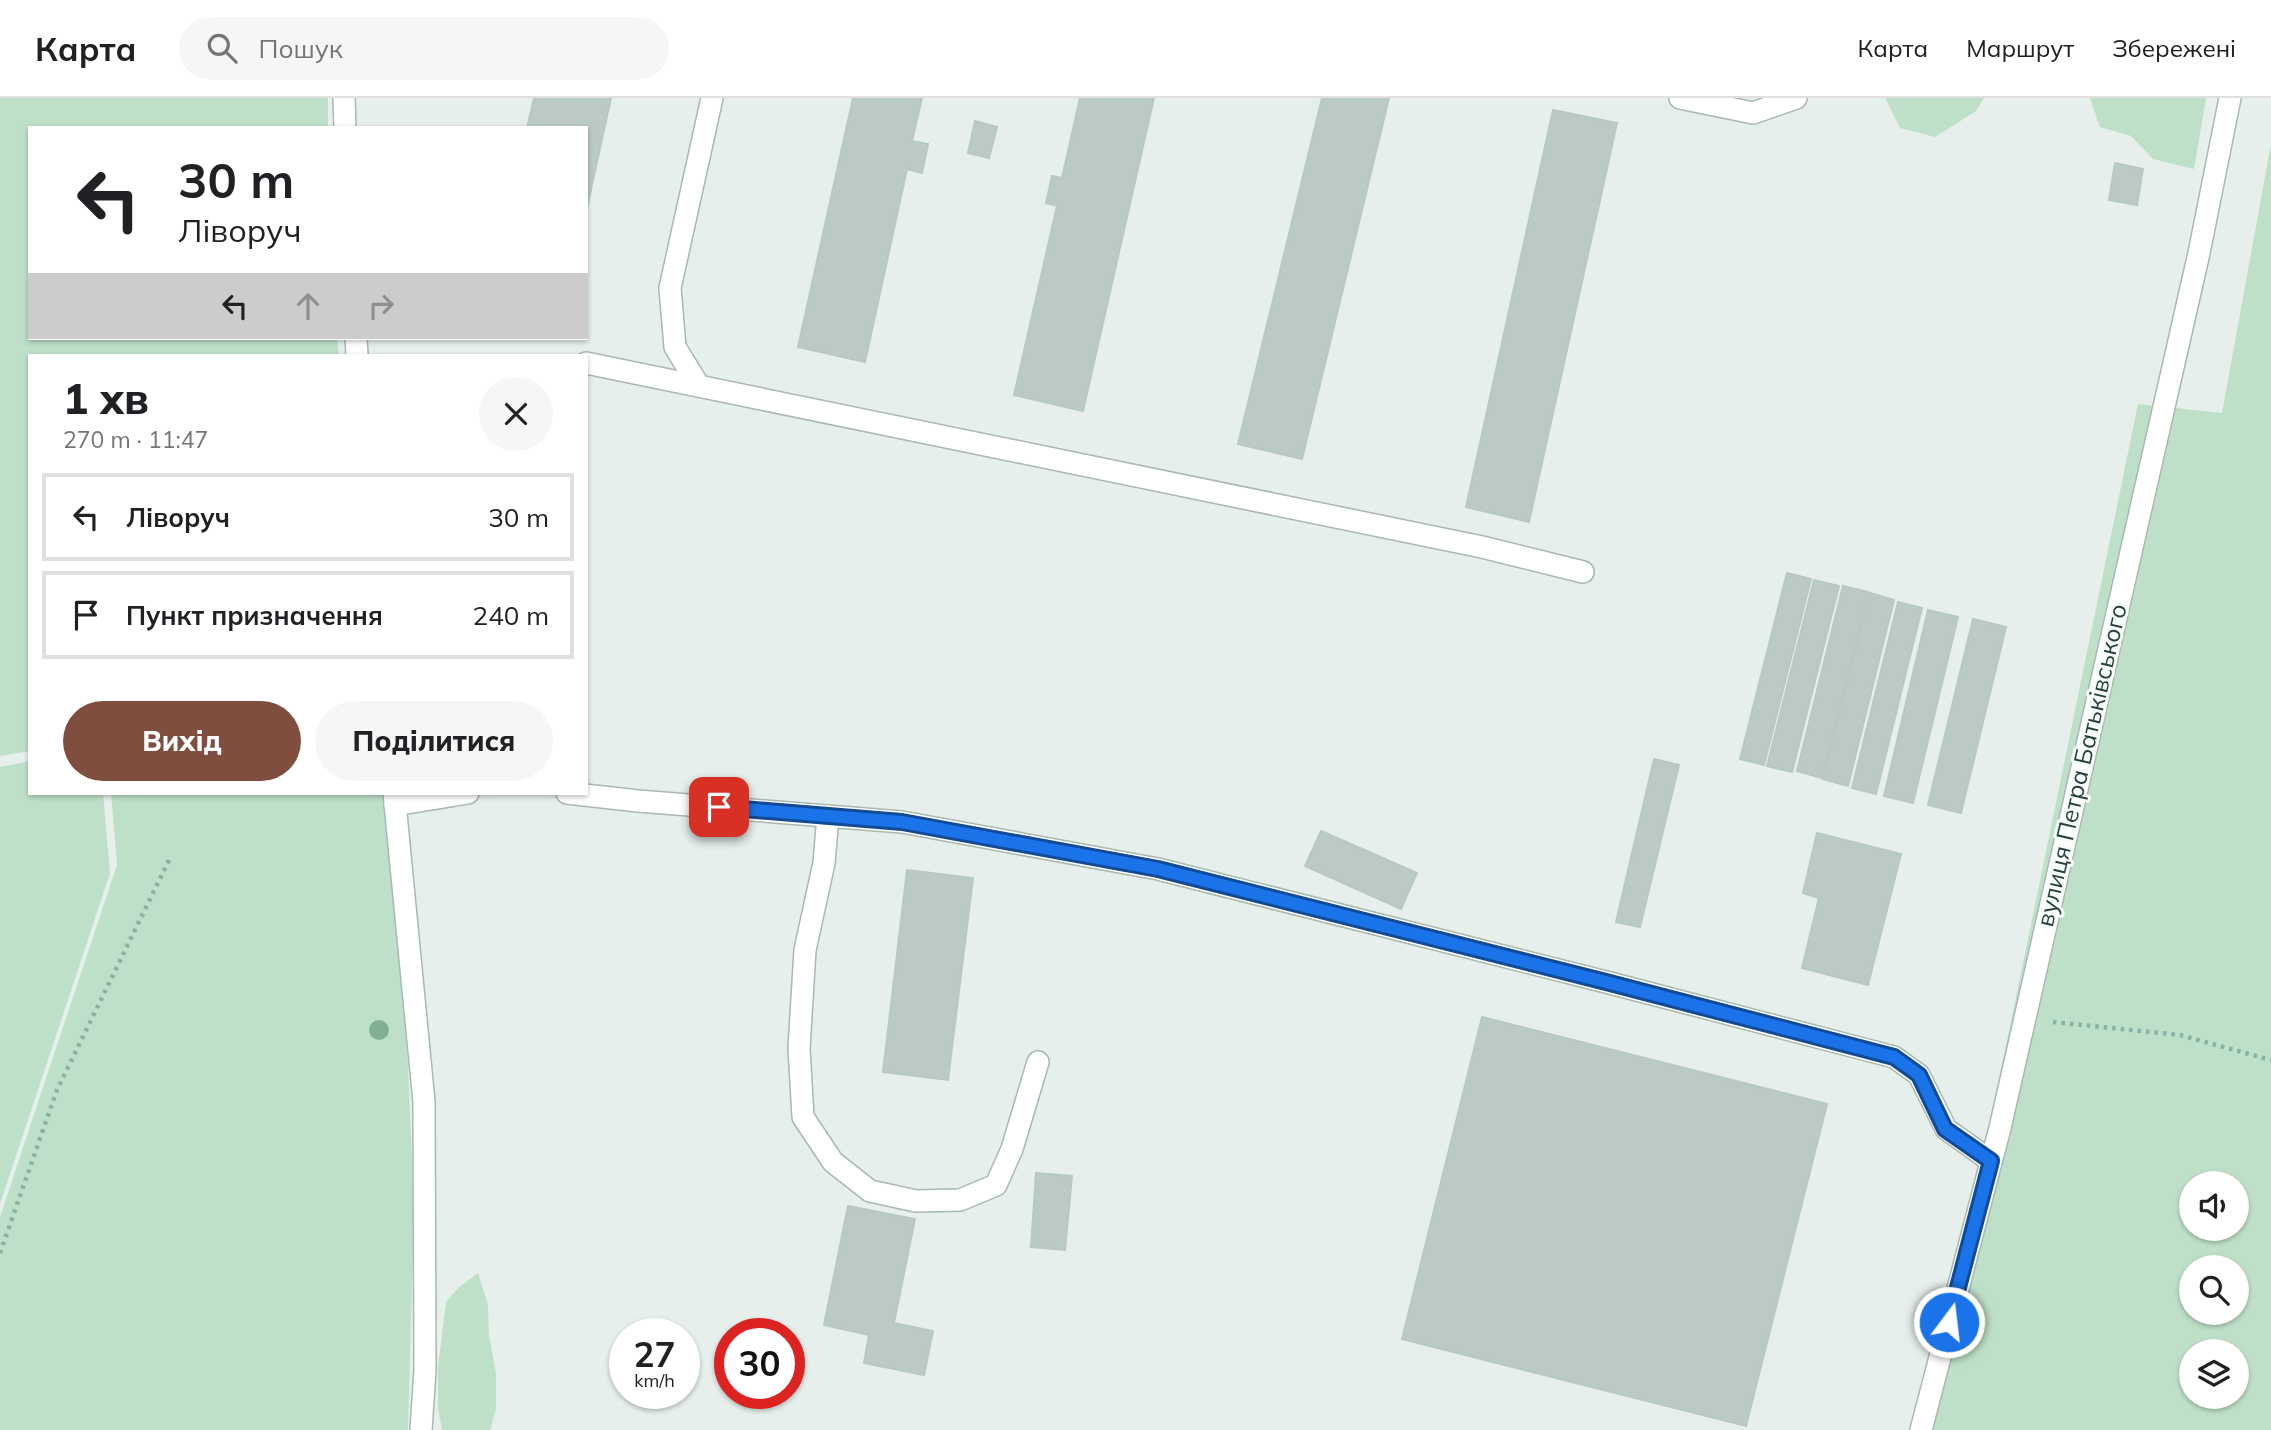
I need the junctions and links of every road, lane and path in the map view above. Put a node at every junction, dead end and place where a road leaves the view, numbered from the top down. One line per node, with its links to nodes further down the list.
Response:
1 (344, 98): 6 (street)
2 (712, 98): 8 (street)
3 (1680, 98): 4 (street)
4 (1796, 98)
5 (2230, 98): 15 (street, вулиця Петра Батьківського)
6 (345, 126)
7 (588, 363): 8 (street)
8 (699, 386): 9 (street)
9 (1583, 572)
10 (443, 795): 12 (street)
11 (588, 795): 13 (street)
12 (394, 799): 20 (street)
13 (828, 816): 17 (street); 18 (street)
14 (171, 856): 19 (path)
15 (2024, 1019): 16 (path); 18 (street, вулиця Петра Батьківського)
16 (2271, 1060)
17 (1038, 1062)
18 (1991, 1161): 21 (street, вулиця Петра Батьківського)
19 (0, 1253)
20 (421, 1430)
21 (1921, 1430)

